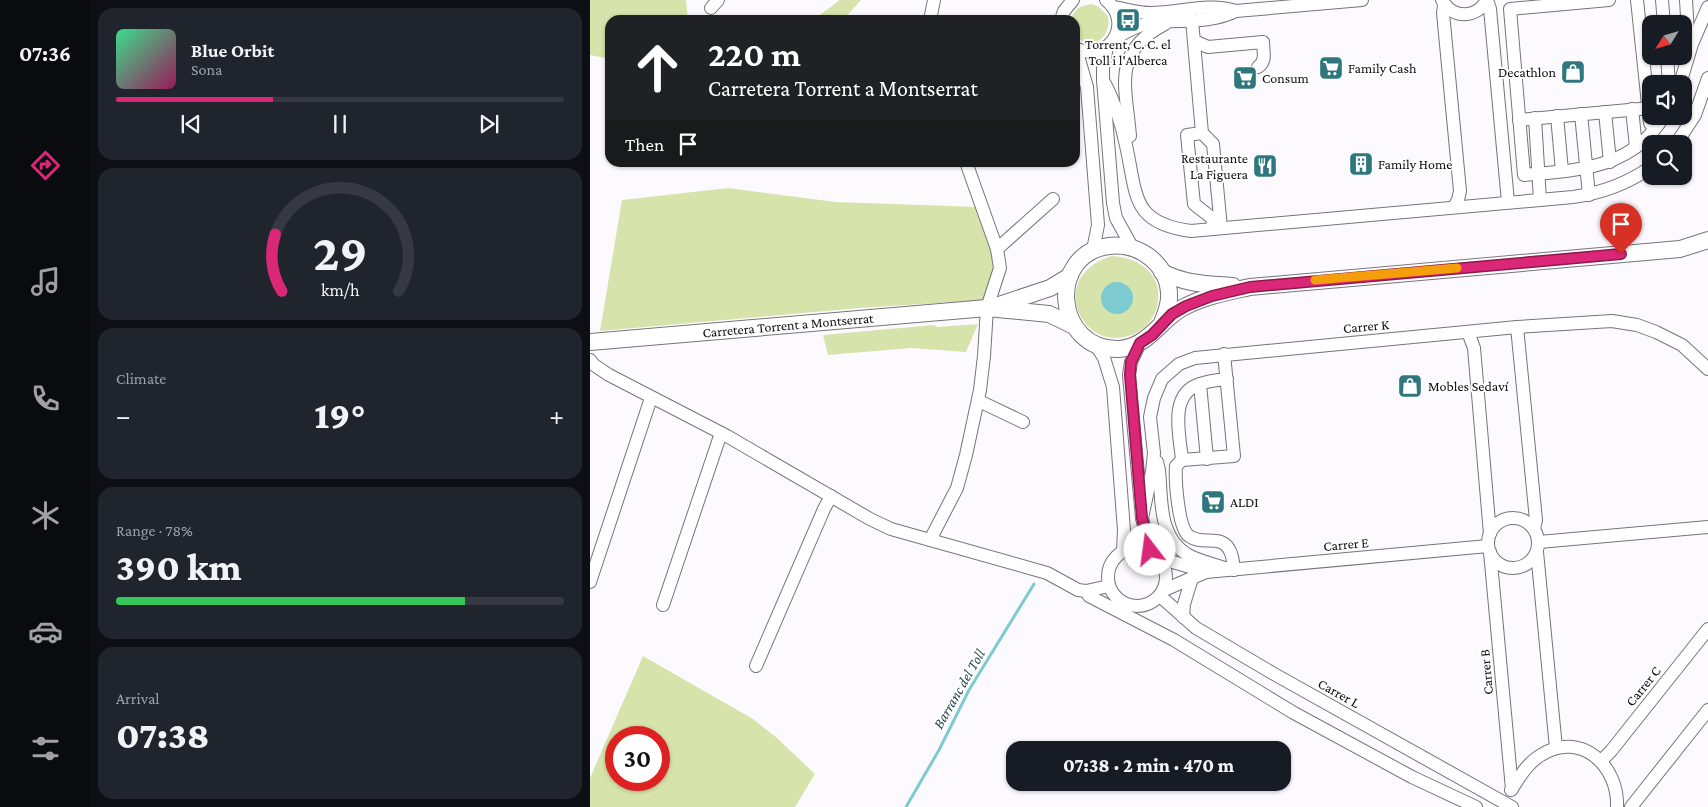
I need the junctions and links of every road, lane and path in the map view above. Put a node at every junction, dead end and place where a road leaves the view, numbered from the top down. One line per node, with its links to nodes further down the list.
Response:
1 (934, 0): 14 (street)
2 (1073, 0): 15 (street)
3 (1362, 0): 13 (street)
4 (1487, 0): 10 (street); 54 (street)
5 (1609, 0): 37 (street)
6 (1637, 0): 27 (street)
7 (1662, 0): 16 (street)
8 (1686, 0): 19 (street)
9 (1108, 2): 11 (street); 21 (street)
10 (1443, 2): 55 (street)
11 (1223, 3): 13 (street)
12 (1708, 8): 19 (street)
13 (1236, 11): 17 (street)
14 (931, 15)
15 (1063, 15)
16 (1663, 15)
17 (1192, 20): 18 (street); 20 (street)
18 (1167, 23): 21 (street); 44 (street)
19 (1694, 39): 28 (street)
20 (1194, 41): 22 (street); 24 (street)
21 (1111, 43): 23 (street); 30 (street)
22 (1208, 46): 24 (street); 26 (street)
23 (1080, 49)
24 (1196, 59): 41 (street)
25 (1080, 62): 61 (street)
26 (1258, 67)
27 (1646, 75)
28 (1683, 75)
29 (1708, 78): 42 (street)
30 (1103, 80): 44 (street); 58 (street)
31 (1642, 109): 32 (street)
32 (1632, 110): 33 (street); 43 (street)
33 (1604, 112): 34 (street); 45 (street)
34 (1581, 114): 35 (street); 47 (street)
35 (1557, 116): 36 (street); 48 (street)
36 (1535, 118): 37 (street); 50 (street)
37 (1519, 120): 50 (street)
38 (1652, 125): 40 (street)
39 (1656, 125): 40 (street)
40 (1654, 128): 43 (street)
41 (1202, 133): 56 (street); 56 (street)
42 (1682, 135)
43 (1636, 146): 45 (street)
44 (1129, 161): 56 (street)
45 (1610, 162): 47 (street)
46 (968, 167): 59 (street)
47 (1586, 168): 48 (street); 51 (street)
48 (1562, 171): 50 (street)
49 (1642, 173): 51 (street)
50 (1538, 174): 53 (street)
51 (1589, 195): 53 (street)
52 (1053, 199): 59 (street)
53 (1540, 200): 54 (street)
54 (1508, 202): 55 (street)
55 (1454, 207): 56 (street)
56 (1217, 229)
57 (1708, 240): 60 (main road)
58 (1132, 248): 61 (main road); 63 (main road)
59 (997, 249): 66 (street)
60 (1680, 249): 62 (main road); 65 (main road)
61 (1090, 252): 64 (main road)
62 (1708, 253)
63 (1162, 272): 65 (main road); 67 (main road)
64 (1070, 276): 66 (main road); 68 (main road)
65 (1250, 287): 67 (main road)
66 (986, 308): 68 (main road); 71 (main road, Carretera Torrent a Montserrat); 80 (street)
67 (1161, 324): 72 (main road)
68 (1074, 326): 73 (main road)
69 (1517, 327): 70 (street, Carrer K); 76 (street, Carrer K); 89 (street)
70 (1468, 332): 74 (street, Carrer K); 91 (street, Carrer B)
71 (590, 342)
72 (1140, 343): 73 (main road); 87 (street)
73 (1095, 344): 93 (street)
74 (1224, 354): 77 (street); 83 (street, Carrer K)
75 (590, 360): 79 (street)
76 (1708, 369)
77 (1227, 379): 78 (street); 84 (street)
78 (1200, 384): 84 (street); 85 (street)
79 (651, 398): 82 (street); 98 (street)
80 (978, 401): 81 (street); 90 (street)
81 (1023, 422)
82 (721, 433): 86 (street); 102 (street)
83 (1154, 453): 87 (street, Carrer K); 95 (street)
84 (1207, 458): 85 (street)
85 (1182, 460): 95 (street)
86 (831, 496): 90 (street); 105 (street)
87 (1142, 518): 94 (street)
88 (1708, 527): 92 (street)
89 (1534, 529): 91 (street); 92 (street)
90 (930, 540): 100 (street)
91 (1489, 544): 92 (street); 95 (street, Carrer E); 109 (street, Carrer B)
92 (1538, 547): 107 (street)
93 (1124, 550): 94 (street); 99 (street)
94 (1155, 554): 96 (street); 101 (street)
95 (1233, 570): 96 (street, Carrer E)
96 (1206, 572): 97 (street)
97 (1192, 578): 101 (street); 103 (street)
98 (590, 582)
99 (1109, 586): 100 (street); 101 (street)
100 (1086, 591): 111 (street)
101 (1162, 593): 103 (street, Carrer L)
102 (663, 606)
103 (1183, 617): 110 (street, Carrer L)
104 (1708, 630): 108 (street, Carrer C)
105 (756, 666)
106 (1708, 710): 113 (street)
107 (1556, 748): 108 (street); 109 (street)
108 (1601, 761): 112 (street)
109 (1512, 789): 110 (street)
110 (1507, 804)
111 (1476, 807)
112 (1617, 807)
113 (1631, 807)

